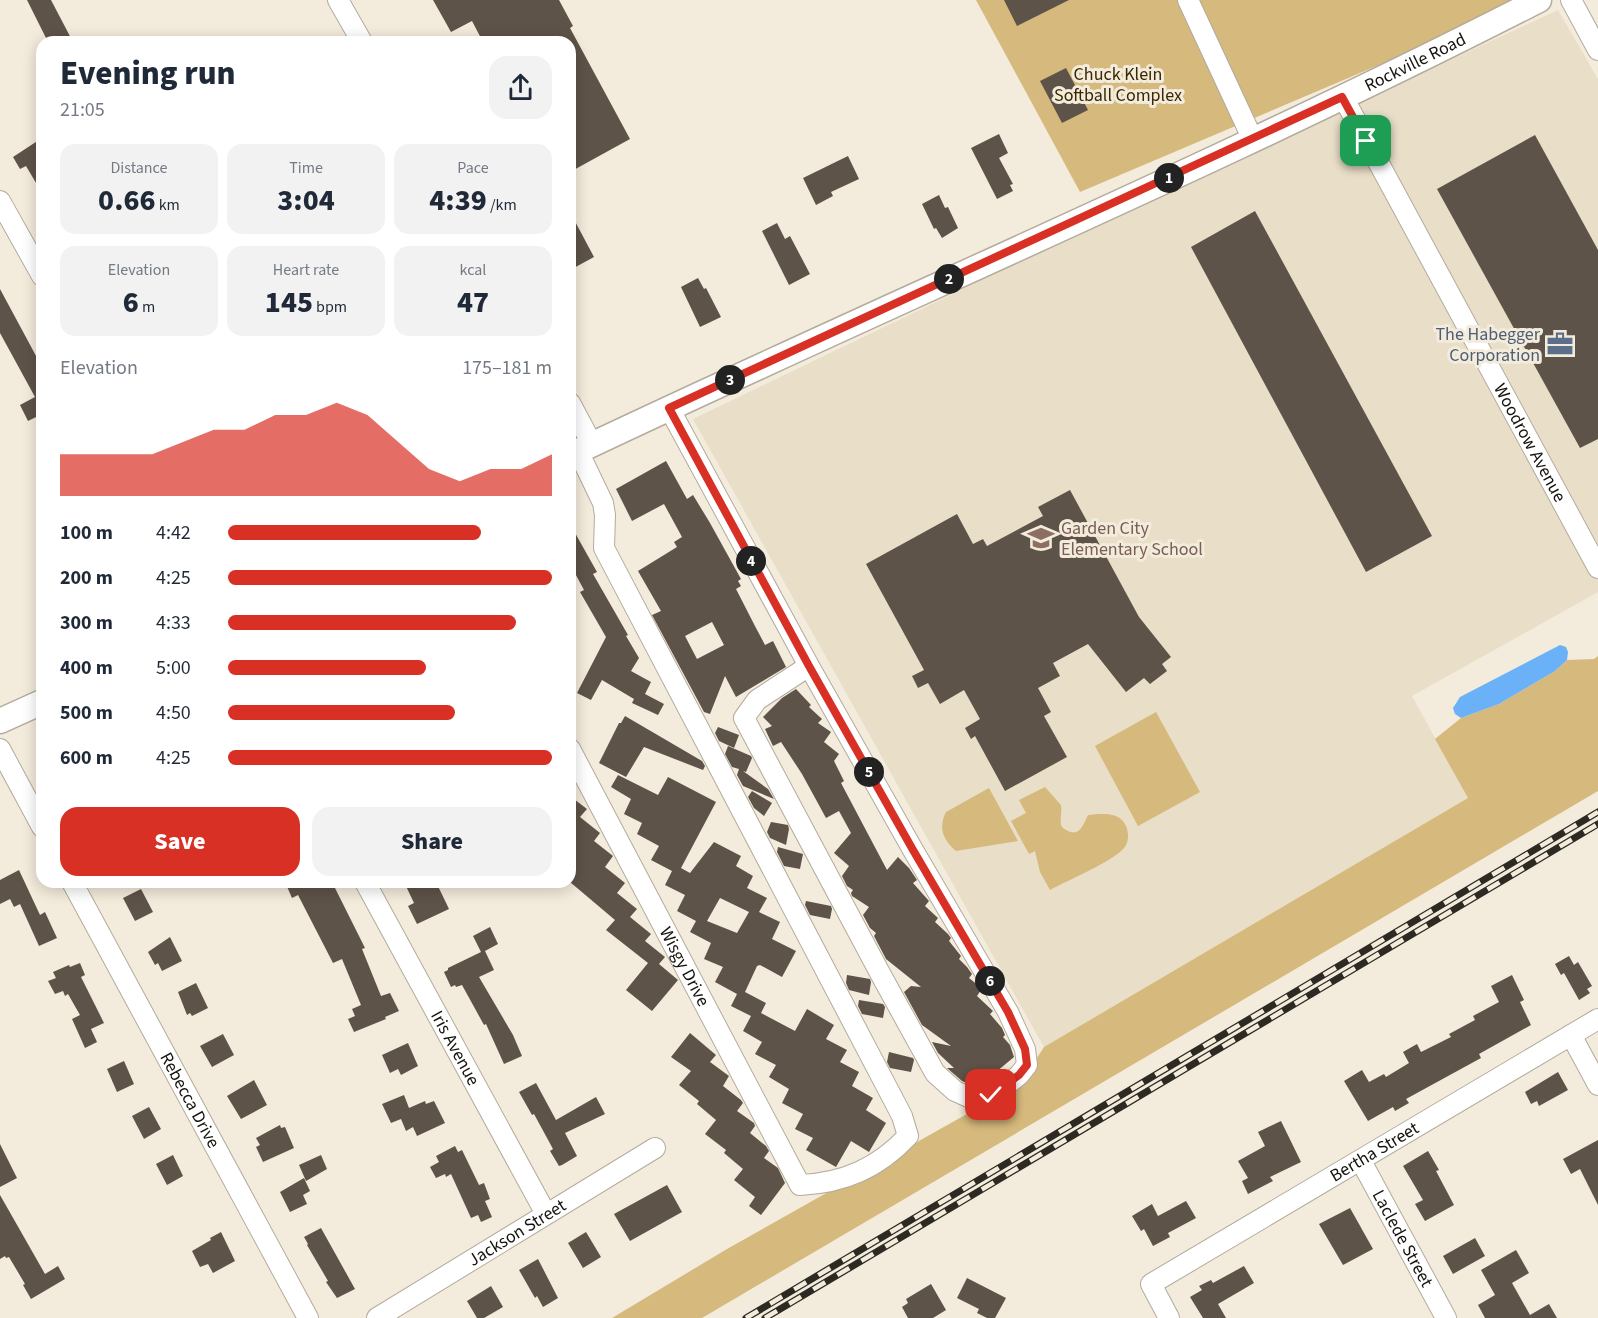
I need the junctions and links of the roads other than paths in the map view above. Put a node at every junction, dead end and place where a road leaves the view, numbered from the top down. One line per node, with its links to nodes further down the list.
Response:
1 (338, 0): 5 (street)
2 (1188, 0): 8 (street)
3 (1539, 0): 7 (main road, Rockville Road)
4 (1571, 0): 6 (street)
5 (359, 36)
6 (1598, 50)
7 (1342, 97): 8 (main road, Rockville Road); 14 (street, Woodrow Avenue)
8 (1253, 140): 11 (main road, Rockville Road)
9 (0, 201): 10 (street)
10 (36, 265)
11 (669, 408): 13 (main road, Rockville Road); 15 (street)
12 (576, 431): 13 (street)
13 (580, 450): 19 (street, Wisgy Drive)
14 (1598, 568)
15 (809, 666): 15 (street)
16 (36, 705): 17 (main road)
17 (0, 721)
18 (0, 749): 20 (street)
19 (576, 760)
20 (36, 816)
21 (75, 888): 29 (street, Rebecca Drive)
22 (368, 888): 28 (street, Iris Avenue)
23 (1598, 1019): 24 (street, Bertha Street)
24 (1571, 1035): 25 (street); 27 (street, Bertha Street)
25 (1598, 1085)
26 (655, 1148): 28 (street, Jackson Street)
27 (1361, 1161): 31 (street, Bertha Street); 32 (street, Laclede Street)
28 (546, 1214): 30 (street, Jackson Street)
29 (308, 1318)
30 (377, 1318)
31 (1170, 1318)
32 (1446, 1318)

